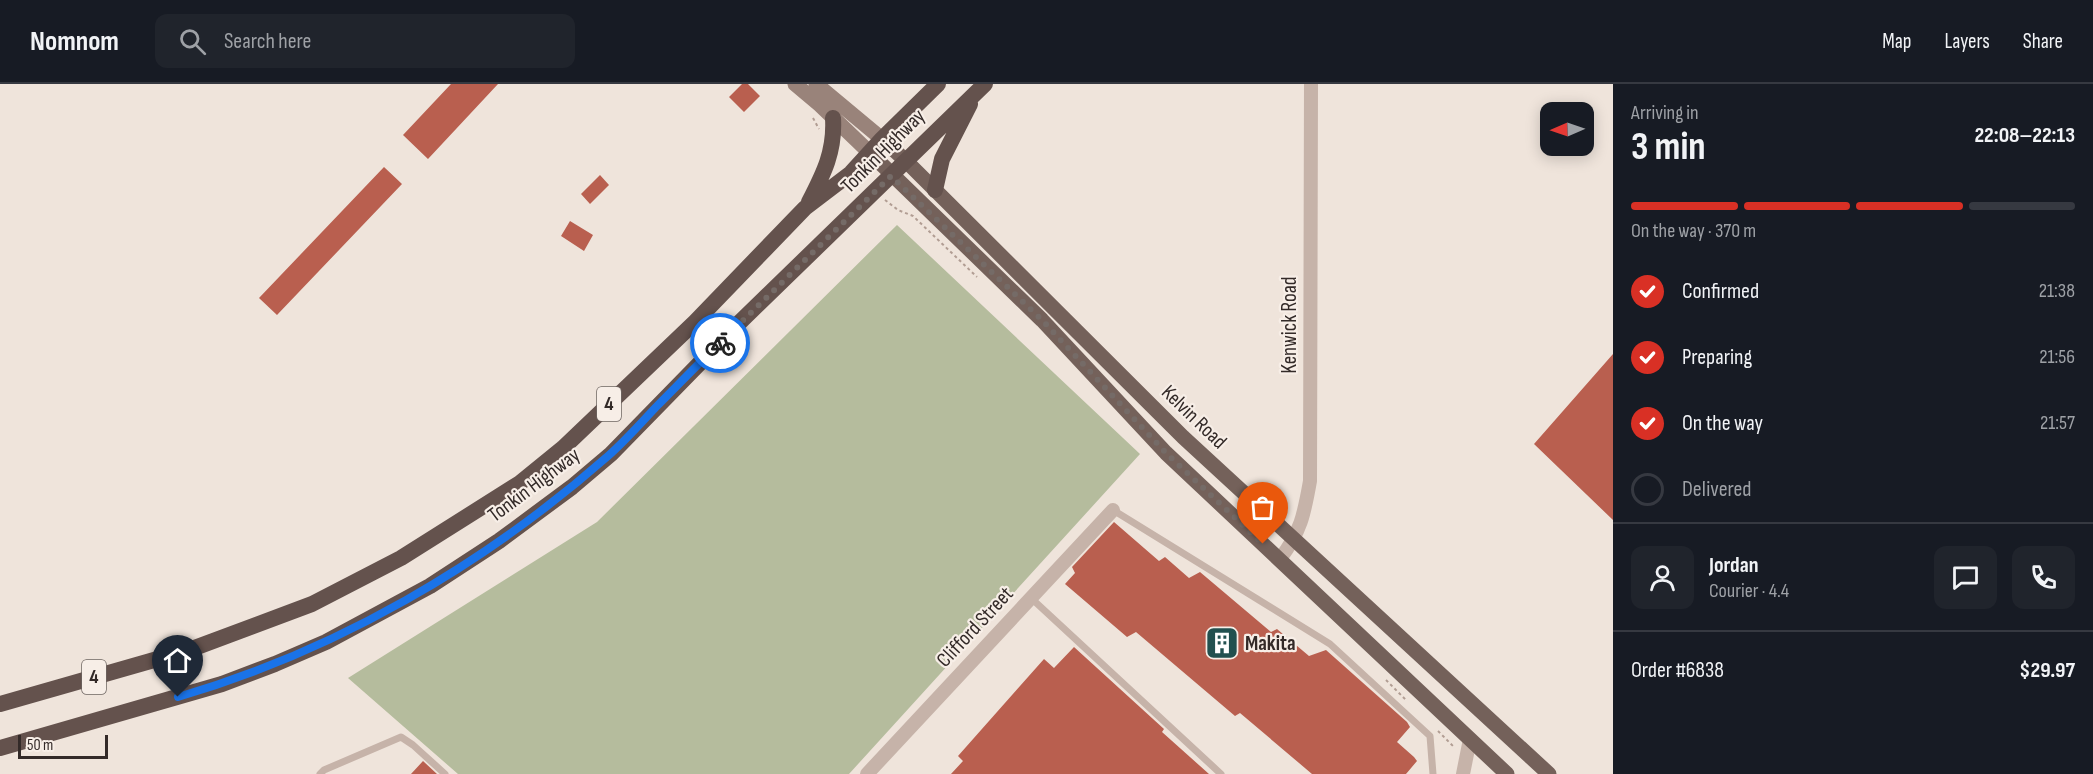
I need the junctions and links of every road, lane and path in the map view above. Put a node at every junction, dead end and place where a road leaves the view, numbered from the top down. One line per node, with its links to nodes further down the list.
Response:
1 (795, 84): 6 (main road, Kelvin Road)
2 (816, 84): 9 (main road, Kelvin Road)
3 (938, 84): 9 (highway, Tonkin Highway / 4)
4 (1311, 84): 16 (street, Kenwick Road)
5 (980, 88): 11 (highway, Tonkin Highway / 4); 13 (highway)
6 (820, 105): 7 (main road, Kelvin Road); 8 (path)
7 (833, 118): 10 (main road, Kelvin Road); 14 (highway)
8 (821, 132)
9 (882, 139): 10 (highway, Tonkin Highway / 4); 11 (main road, Kelvin Road)
10 (870, 153): 12 (main road, Kelvin Road); 14 (highway, Tonkin Highway / 4)
11 (906, 161): 12 (highway, Tonkin Highway / 4); 13 (main road, Kelvin Road)
12 (891, 176): 17 (main road, Kelvin Road); 21 (highway, Tonkin Highway / 4)
13 (935, 190): 16 (main road, Kelvin Road)
14 (805, 208): 19 (highway, Tonkin Highway / 4)
15 (1113, 510): 18 (street, Clifford Street); 26 (lane)
16 (1294, 539): 17 (street, Kenwick Road); 29 (main road, Kelvin Road)
17 (1280, 559): 20 (main road, Kelvin Road)
18 (1031, 598): 24 (street, Clifford Street); 25 (lane)
19 (0, 704)
20 (1470, 740): 27 (street); 28 (main road, Kelvin Road)
21 (0, 748)
22 (320, 774): 23 (lane)
23 (445, 774)
24 (867, 774)
25 (1221, 774)
26 (1433, 774)
27 (1463, 774)
28 (1507, 774)
29 (1549, 774)

